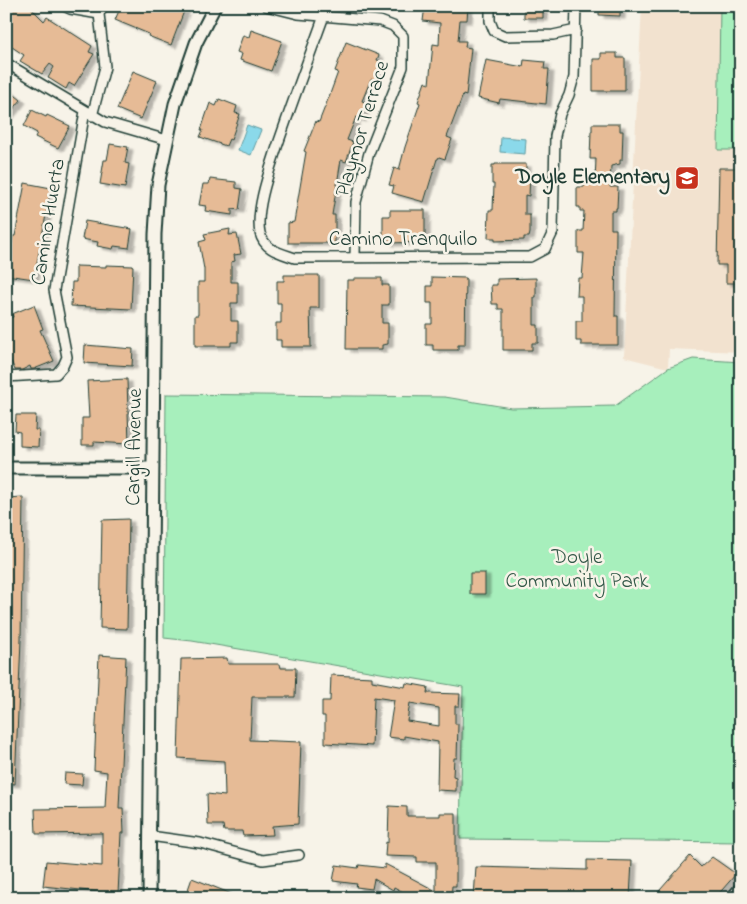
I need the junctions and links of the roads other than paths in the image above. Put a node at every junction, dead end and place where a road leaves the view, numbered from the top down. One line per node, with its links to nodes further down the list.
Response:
1 (64, 6): 7 (street)
2 (215, 6): 12 (street, Cargill Avenue)
3 (266, 6): 8 (street, Playmor Terrace)
4 (325, 6): 8 (street, Camino Tranquilo)
5 (490, 6): 9 (street)
6 (576, 6): 9 (street, Camino Tranquilo)
7 (101, 10): 11 (street, Camino Huerta)
8 (324, 16): 13 (street, Playmor Terrace); 13 (street, Camino Tranquilo)
9 (576, 30): 13 (street, Camino Tranquilo)
10 (6, 63): 11 (street)
11 (89, 114): 12 (street); 14 (street, Camino Huerta)
12 (167, 140): 16 (street, Cargill Avenue)
13 (355, 256)
14 (6, 377)
15 (6, 468): 16 (street)
16 (153, 468): 17 (street, Cargill Avenue)
17 (150, 836): 18 (street); 20 (street, Cargill Avenue)
18 (299, 854)
19 (741, 888): 21 (street)
20 (149, 898)
21 (732, 898)

